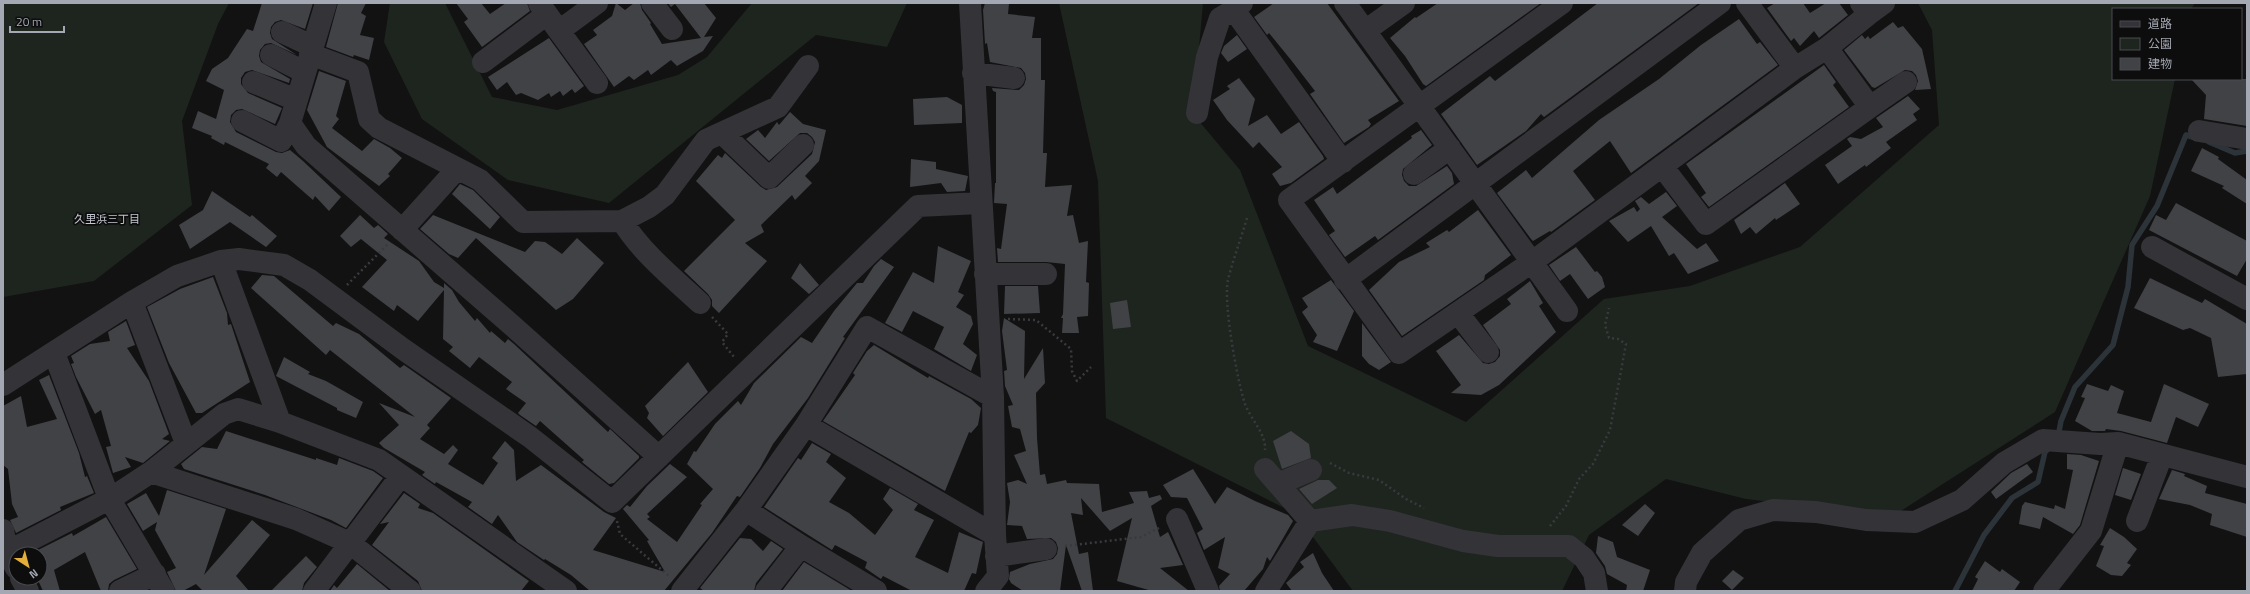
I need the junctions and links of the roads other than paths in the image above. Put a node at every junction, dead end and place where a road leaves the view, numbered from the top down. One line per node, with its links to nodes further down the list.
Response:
1 (326, 3): 18 (street)
2 (597, 3): 12 (street)
3 (652, 3): 13 (street)
4 (970, 3): 22 (street)
5 (1345, 3): 14 (street)
6 (1404, 3): 14 (street)
7 (1562, 3): 28 (street)
8 (1720, 3): 42 (street)
9 (1747, 3): 21 (street)
10 (1238, 6): 30 (street); 38 (street)
11 (1872, 7): 16 (street)
12 (548, 16): 19 (street); 26 (street)
13 (672, 30)
14 (1365, 31): 28 (street)
15 (282, 32): 18 (street)
16 (1827, 48): 21 (street); 29 (street)
17 (271, 55): 18 (street)
18 (309, 58): 27 (street); 40 (street)
19 (483, 62)
20 (808, 66): 34 (street)
21 (1795, 68): 39 (street)
22 (973, 74): 23 (street); 43 (street)
23 (1014, 78)
24 (253, 82): 27 (street)
25 (1906, 82): 29 (street)
26 (597, 83)
27 (296, 100): 32 (street)
28 (1419, 106): 37 (street); 38 (street)
29 (1870, 106): 39 (street)
30 (1197, 112)
31 (242, 122): 32 (street)
32 (290, 123): 45 (street)
33 (2199, 130): 35 (street)
34 (722, 133): 36 (street); 44 (street)
35 (2247, 139)
36 (803, 145)
37 (1450, 148): 41 (street); 42 (street)
38 (1343, 162): 51 (street)
39 (1662, 166): 48 (street)
40 (457, 168): 44 (street); 45 (street)
41 (1414, 174)
42 (1475, 184): 48 (street); 51 (street)
43 (980, 203): 49 (street); 66 (street)
44 (622, 221): 54 (street)
45 (402, 230): 66 (street)
46 (2152, 247): 52 (street)
47 (221, 261): 53 (street); 61 (street); 66 (street)
48 (1532, 262): 55 (street); 56 (street)
49 (985, 274): 50 (street); 60 (street)
50 (1046, 274)
51 (1345, 280): 56 (street)
52 (2247, 299)
53 (132, 302): 58 (street); 64 (street)
54 (700, 303)
55 (1567, 311)
56 (1458, 313): 57 (street)
57 (1488, 352)
58 (54, 353): 59 (street); 71 (street)
59 (3, 385)
60 (993, 397): 62 (street); 78 (street)
61 (280, 422): 64 (street); 69 (street)
62 (806, 425): 72 (street); 78 (street)
63 (2118, 443): 65 (street); 95 (street); 96 (street)
64 (186, 444): 68 (street)
65 (2162, 455): 70 (street); 75 (street)
66 (659, 457)
67 (1312, 470): 74 (street)
68 (151, 472): 71 (street); 77 (street)
69 (400, 477): 77 (street); 88 (street)
70 (2247, 477)
71 (109, 498): 79 (street); 83 (street)
72 (746, 510): 80 (street); 84 (street)
73 (1177, 519): 92 (street)
74 (1310, 521): 93 (street); 94 (street)
75 (2137, 521)
76 (3, 530): 82 (street)
77 (350, 543): 86 (street); 87 (street)
78 (995, 545): 81 (street); 91 (street)
79 (29, 546)
80 (801, 546): 89 (street); 90 (street)
81 (1046, 549)
82 (8, 553)
83 (159, 582): 85 (street)
84 (683, 590)
85 (120, 591)
86 (314, 591)
87 (410, 591)
88 (566, 591)
89 (766, 591)
90 (876, 591)
91 (986, 591)
92 (1208, 591)
93 (1266, 591)
94 (1597, 591)
95 (1685, 591)
96 (2044, 591)

